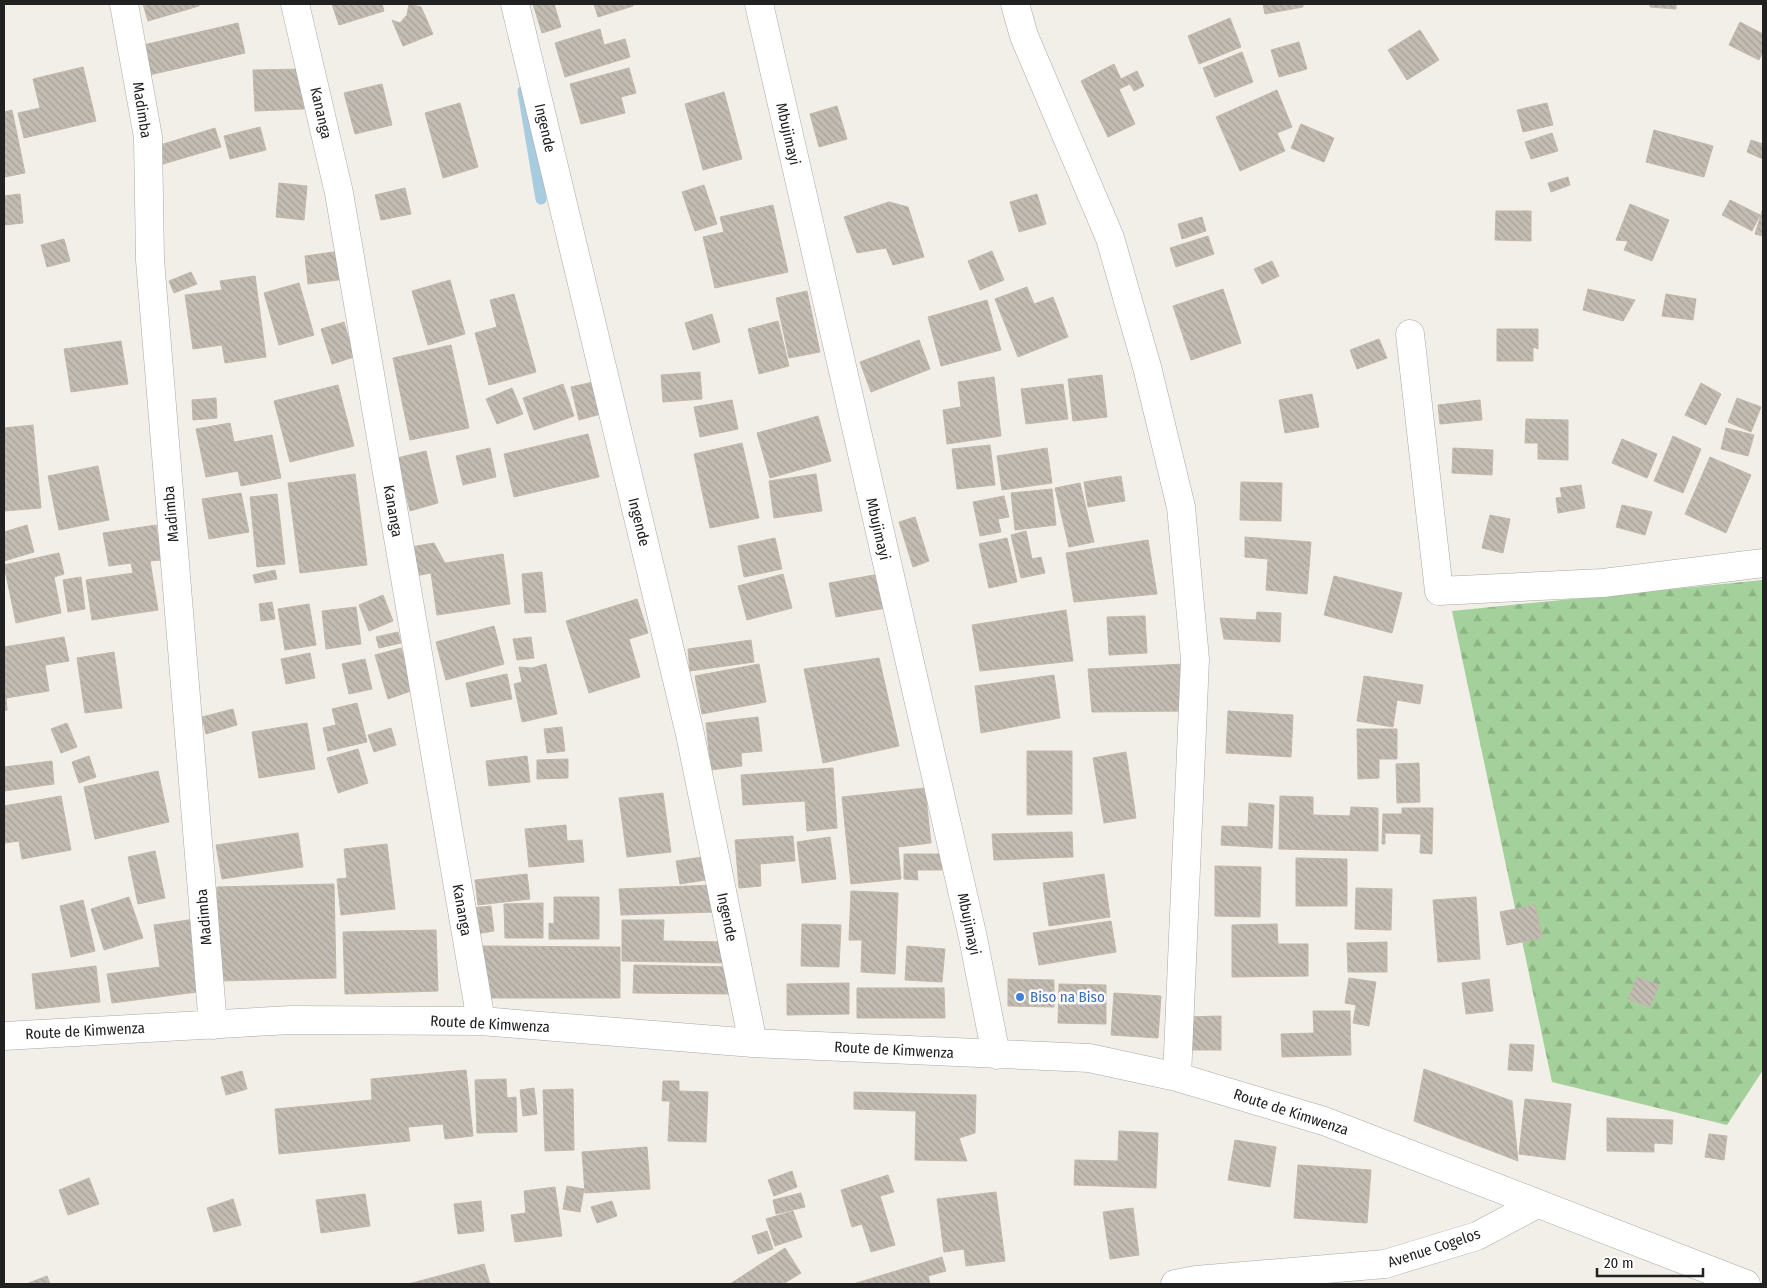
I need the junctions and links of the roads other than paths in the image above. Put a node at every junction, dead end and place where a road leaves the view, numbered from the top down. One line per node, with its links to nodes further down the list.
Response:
1 (124, 4): 9 (street, Madimba)
2 (295, 4): 8 (street, Kananga)
3 (515, 4): 11 (street, Ingende)
4 (758, 4): 12 (street, Mbujimayi)
5 (1015, 4): 13 (street)
6 (1410, 334): 7 (street)
7 (1763, 563)
8 (480, 1021): 9 (street, Route de Kimwenza); 11 (street, Route de Kimwenza)
9 (213, 1025): 10 (street, Route de Kimwenza)
10 (4, 1036)
11 (753, 1043): 12 (street, Route de Kimwenza)
12 (996, 1054): 13 (street, Route de Kimwenza)
13 (1178, 1077): 14 (street, Route de Kimwenza)
14 (1537, 1204): 15 (street, Avenue Cogelos); 16 (street, Route de Kimwenza)
15 (1175, 1284)
16 (1746, 1284)

